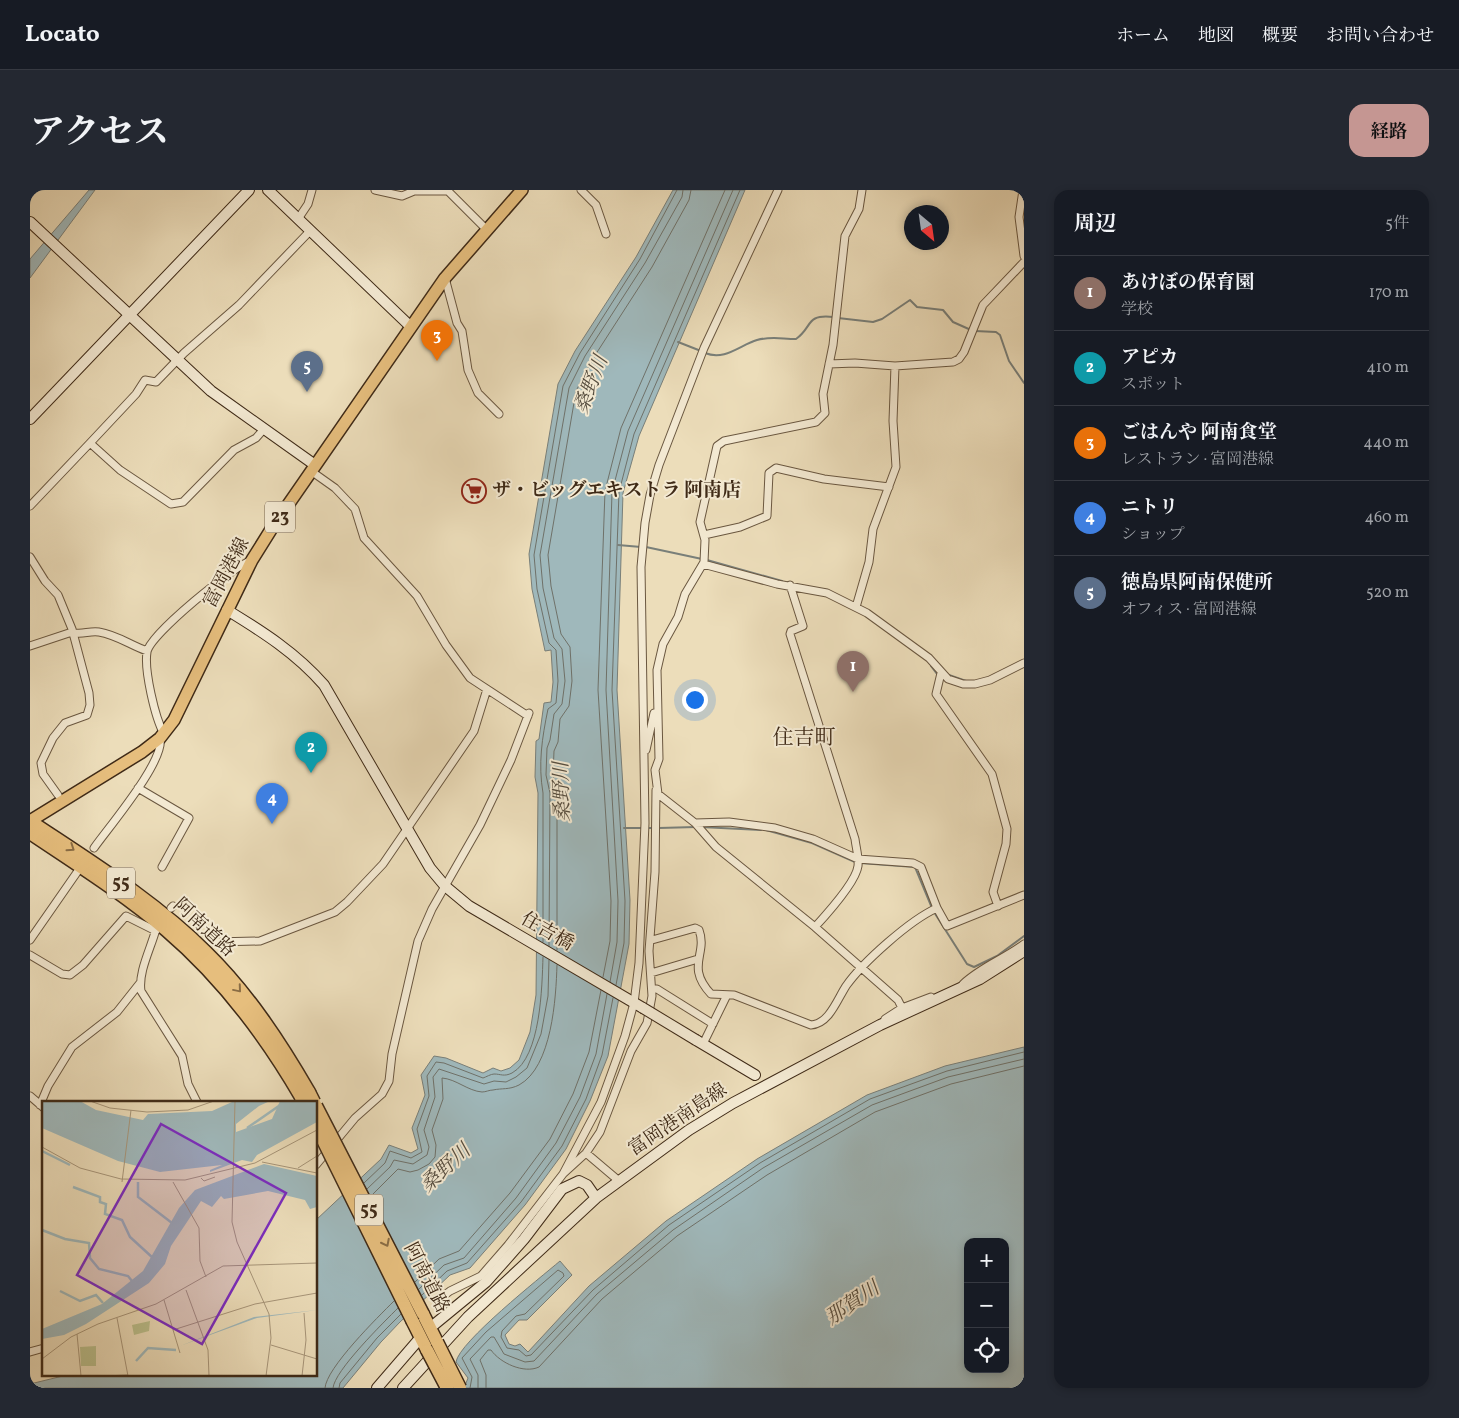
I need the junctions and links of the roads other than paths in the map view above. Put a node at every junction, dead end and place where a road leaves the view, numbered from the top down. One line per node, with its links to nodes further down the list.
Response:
1 (249, 190): 19 (street)
2 (268, 190): 11 (street)
3 (312, 190): 11 (street)
4 (375, 190): 10 (street)
5 (522, 190): 13 (main road, 富岡港線 / 23)
6 (581, 190): 15 (street)
7 (778, 190): 46 (street)
8 (862, 190): 22 (street)
9 (1023, 190): 16 (street)
10 (395, 192): 13 (street)
11 (298, 219): 14 (street)
12 (30, 222): 19 (street)
13 (486, 229): 18 (main road, 富岡港線 / 23)
14 (310, 231): 20 (street); 21 (street)
15 (606, 234)
16 (1024, 256)
17 (1024, 262): 23 (street)
18 (445, 278): 20 (main road, 富岡港線 / 23); 24 (street)
19 (130, 314): 21 (street); 25 (street)
20 (411, 327): 28 (main road, 富岡港線 / 23)
21 (177, 360): 26 (street); 27 (street)
22 (829, 364): 23 (street); 31 (street)
23 (894, 366): 29 (street)
24 (499, 414)
25 (30, 419)
26 (263, 430): 27 (street); 28 (street)
27 (90, 443): 30 (street)
28 (313, 468): 33 (main road, 富岡港線 / 23); 43 (street)
29 (889, 487): 31 (street); 36 (street)
30 (30, 506)
31 (704, 535): 34 (street)
32 (30, 557): 38 (street)
33 (252, 560): 37 (main road, 富岡港線 / 23); 40 (street)
34 (704, 561): 35 (street); 44 (street)
35 (790, 585): 36 (street); 55 (street)
36 (856, 607): 42 (street)
37 (227, 610): 45 (main road, 富岡港線 / 23); 52 (street, 住吉橋)
38 (72, 632): 39 (street); 40 (street); 49 (street)
39 (30, 646)
40 (147, 651): 45 (street)
41 (1024, 663): 42 (street)
42 (941, 673): 60 (street)
43 (487, 689): 52 (street); 58 (street)
44 (658, 698): 46 (street); 48 (street)
45 (162, 736): 47 (street); 50 (main road, 富岡港線 / 23)
46 (645, 752): 77 (street)
47 (138, 788): 54 (street); 56 (street)
48 (656, 790): 51 (street); 64 (street)
49 (58, 795)
50 (30, 821): 86 (highway, 阿南道路 / 55, one-way to 86)
51 (697, 825): 55 (street); 62 (street)
52 (406, 827): 58 (street, 住吉橋); 65 (street)
53 (30, 833): 57 (highway, 阿南道路 / 55)
54 (94, 848)
55 (858, 862): 61 (street); 62 (street)
56 (162, 867)
57 (80, 868): 63 (street); 86 (highway, 阿南道路 / 55)
58 (447, 888): 77 (street, 住吉橋); 93 (street)
59 (1024, 896): 60 (street)
60 (998, 906): 61 (street)
61 (934, 909): 70 (street)
62 (815, 927): 70 (street)
63 (30, 940)
64 (652, 940): 69 (street); 71 (street)
65 (214, 942)
66 (1024, 944): 73 (street)
67 (1024, 951): 73 (street, 富岡港南島線)
68 (30, 956): 72 (street)
69 (698, 959): 71 (street); 75 (street)
70 (862, 968): 75 (street); 78 (street)
71 (651, 973): 74 (street)
72 (140, 983): 87 (street); 88 (street)
73 (959, 988): 76 (street, 富岡港南島線)
74 (652, 989): 79 (street); 92 (street)
75 (727, 995): 79 (street)
76 (942, 996): 78 (street); 80 (street, 富岡港南島線)
77 (635, 1004): 81 (street, 住吉橋, bridge); 94 (street)
78 (902, 1008): 80 (street)
79 (713, 1024): 81 (street)
80 (880, 1025): 83 (street, 富岡港南島線)
81 (700, 1042): 82 (street, 住吉橋)
82 (755, 1075): 83 (street, 住吉橋); 84 (street)
83 (774, 1082): 84 (street, 富岡港南島線)
84 (753, 1092): 95 (street, 富岡港南島線)
85 (30, 1096): 89 (street)
86 (308, 1097)
87 (44, 1101)
88 (196, 1101)
89 (42, 1106)
90 (318, 1110): 98 (highway, 阿南道路 / 55, one-way to 98, bridge)
91 (318, 1130): 98 (highway, 阿南道路 / 55, bridge)
92 (586, 1154): 94 (street); 95 (street)
93 (318, 1163)
94 (563, 1174): 97 (street)
95 (619, 1181): 96 (street, 富岡港南島線)
96 (596, 1198): 99 (street); 102 (street, 富岡港南島線)
97 (438, 1300)
98 (418, 1318): 99 (highway, 阿南道路 / 55)
99 (425, 1332): 100 (highway, 阿南道路 / 55); 101 (street)
100 (432, 1346): 103 (highway, 阿南道路 / 55, bridge); 104 (highway, 阿南道路 / 55, bridge)
101 (377, 1388)
102 (402, 1388)
103 (447, 1388)
104 (460, 1388)

